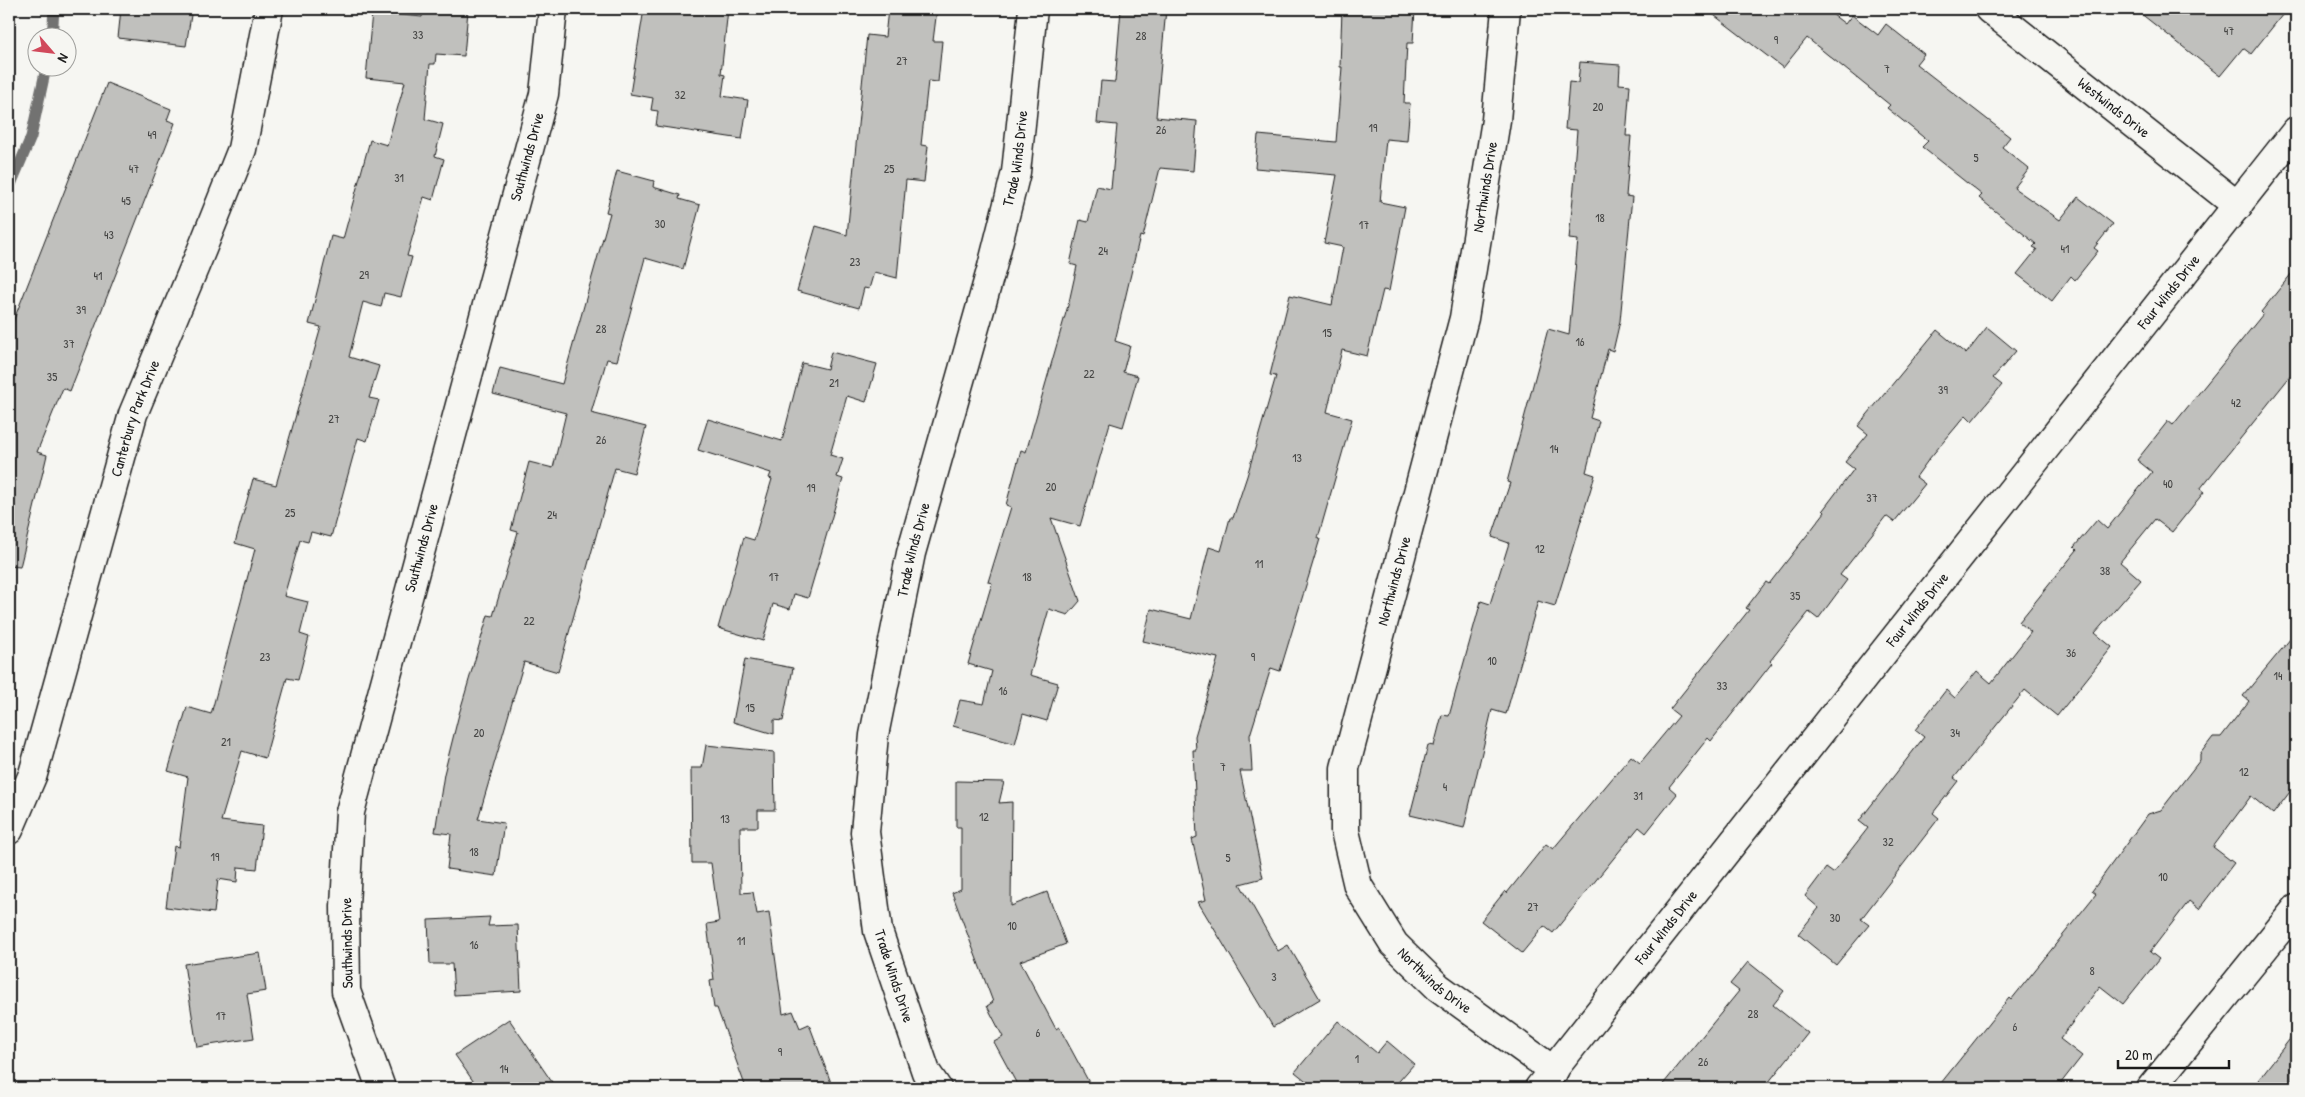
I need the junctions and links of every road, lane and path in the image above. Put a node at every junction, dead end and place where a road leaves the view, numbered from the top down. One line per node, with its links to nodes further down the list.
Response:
1 (269, 9): 8 (street, Canterbury Park Drive)
2 (553, 9): 11 (street, Southwinds Drive)
3 (1033, 9): 12 (street, Trade Winds Drive)
4 (1506, 9): 10 (street, Northwinds Drive)
5 (1989, 9): 7 (street, Westwinds Drive)
6 (2296, 132): 7 (street, Four Winds Drive)
7 (2238, 206): 10 (street, Four Winds Drive)
8 (9, 830)
9 (2296, 909): 13 (street)
10 (1547, 1079)
11 (381, 1088)
12 (937, 1088)
13 (2151, 1088)

